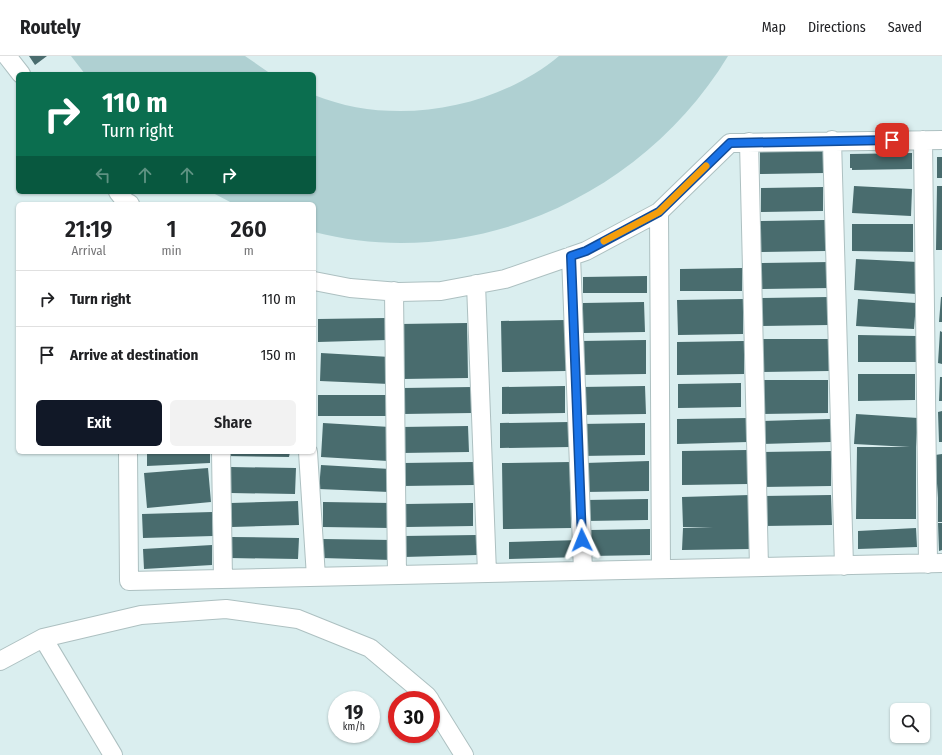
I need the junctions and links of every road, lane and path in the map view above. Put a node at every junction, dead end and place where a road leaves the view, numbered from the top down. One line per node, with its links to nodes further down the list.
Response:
1 (7, 56): 2 (street)
2 (19, 72)
3 (832, 140): 4 (street); 6 (street); 16 (street)
4 (923, 140): 5 (street); 15 (street)
5 (942, 140)
6 (749, 142): 7 (street); 17 (street)
7 (659, 212): 8 (street); 18 (street)
8 (571, 256): 10 (street); 19 (street)
9 (316, 281): 11 (street)
10 (476, 284): 11 (street); 20 (street)
11 (394, 291): 21 (street)
12 (128, 454): 23 (street)
13 (221, 454): 23 (street)
14 (308, 454): 22 (street)
15 (935, 564): 16 (street)
16 (844, 566): 17 (street)
17 (759, 567): 18 (street)
18 (661, 570): 19 (street)
19 (583, 571): 20 (street)
20 (487, 573): 21 (street)
21 (397, 575): 22 (street)
22 (316, 577): 23 (street)
23 (223, 579)
24 (43, 638): 25 (street); 26 (street); 28 (street)
25 (0, 661)
26 (421, 691)
27 (440, 717): 29 (street)
28 (113, 755)
29 (464, 755)

